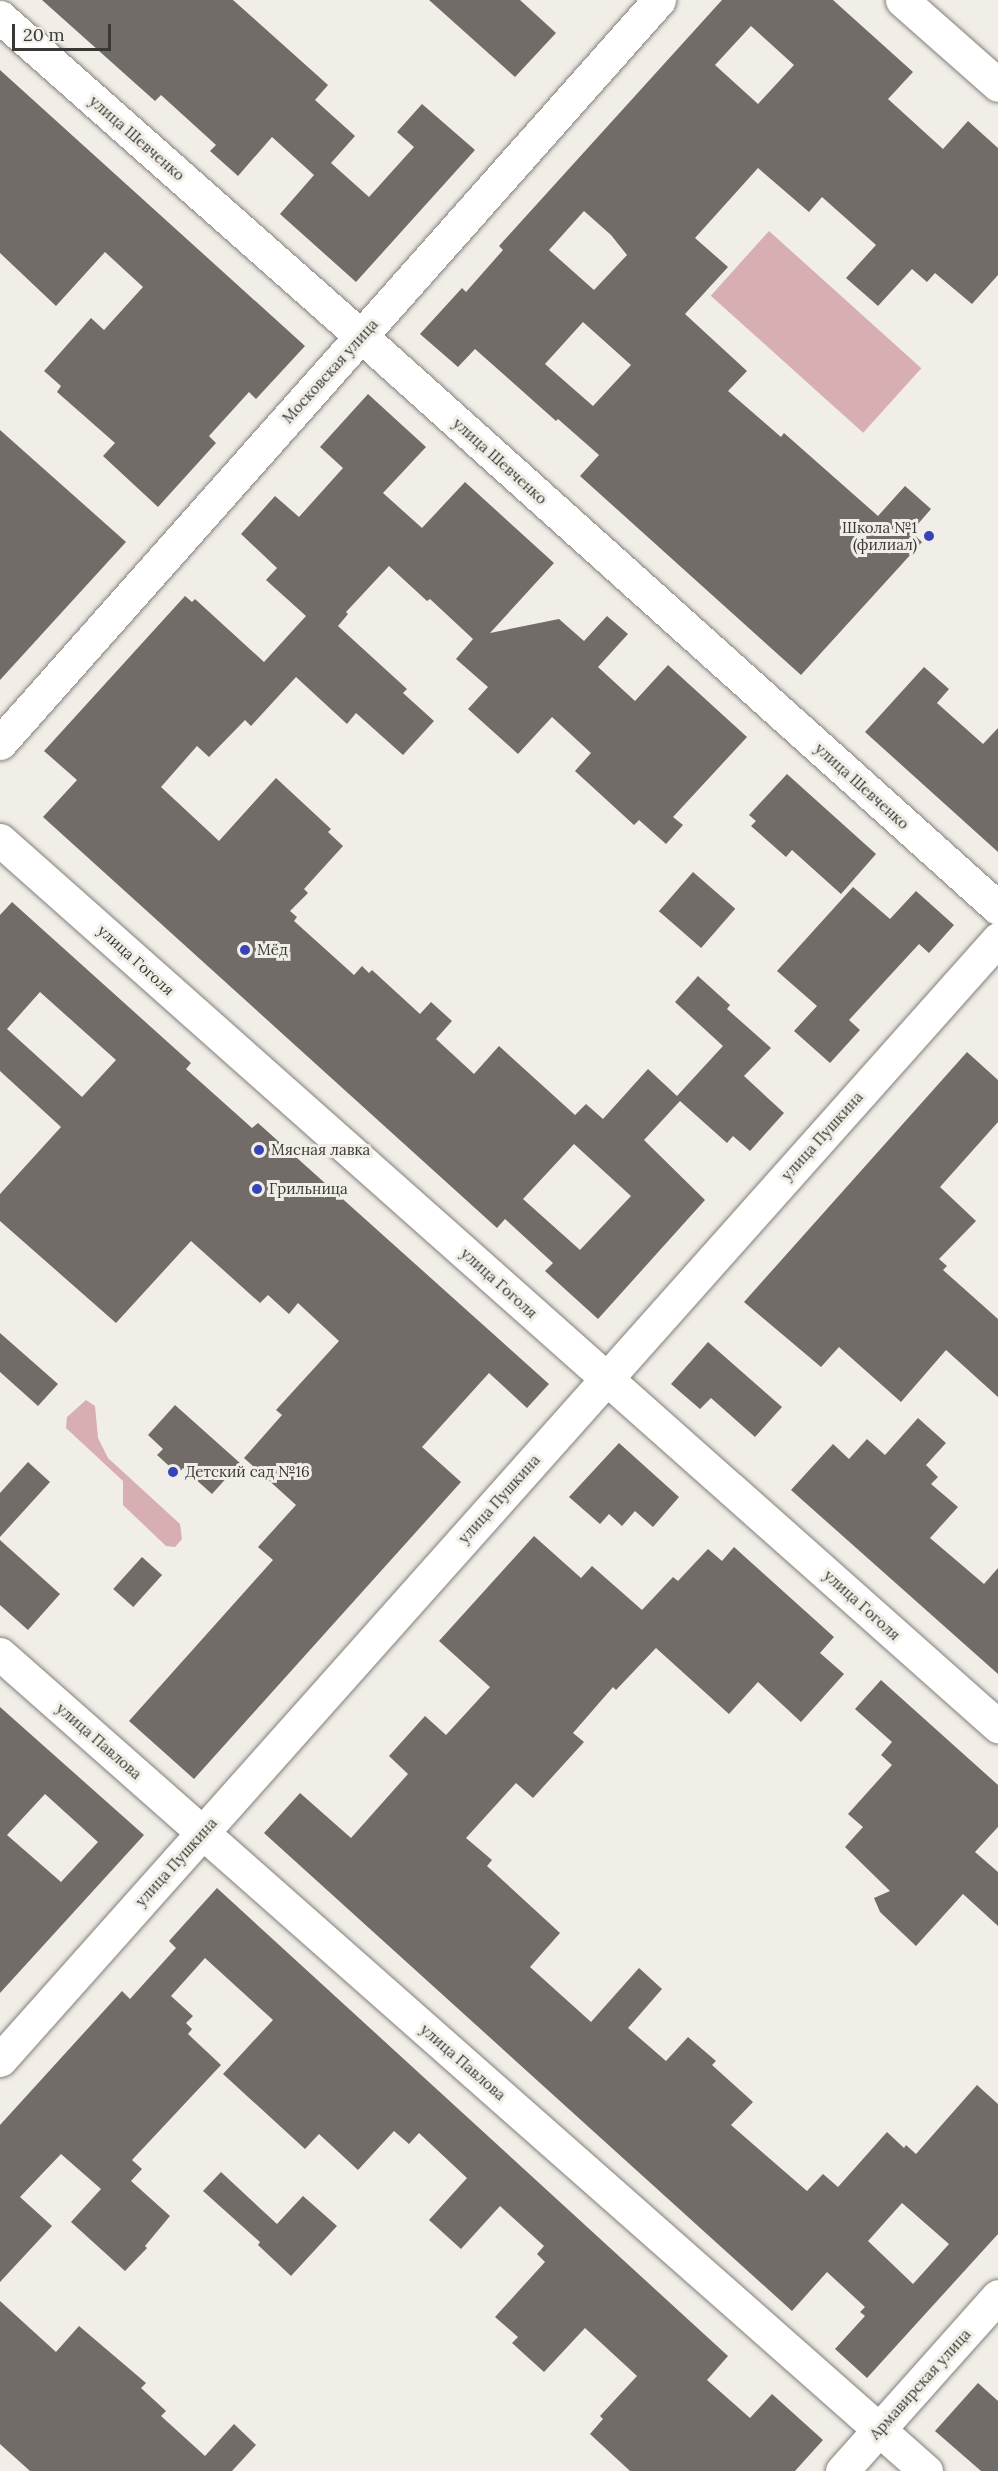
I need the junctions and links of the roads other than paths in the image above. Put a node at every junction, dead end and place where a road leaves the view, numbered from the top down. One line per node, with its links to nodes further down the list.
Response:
1 (659, 0): 5 (street, Московская улица)
2 (902, 0): 4 (street)
3 (0, 17): 5 (street, улица Шевченко)
4 (998, 85)
5 (361, 336): 6 (street, Московская улица); 8 (street, улица Шевченко)
6 (0, 743)
7 (0, 840): 10 (street, улица Гоголя)
8 (998, 908)
9 (998, 939): 10 (street, улица Пушкина)
10 (607, 1379): 12 (street, улица Гоголя); 13 (street, улица Пушкина)
11 (0, 1654): 13 (street, улица Павлова)
12 (998, 1726)
13 (203, 1833): 14 (street, улица Пушкина); 16 (street, улица Павлова)
14 (0, 2060)
15 (998, 2296): 16 (street, Армавирская улица)
16 (879, 2430): 17 (street, Армавирская улица); 18 (street, улица Павлова)
17 (842, 2471)
18 (926, 2471)

